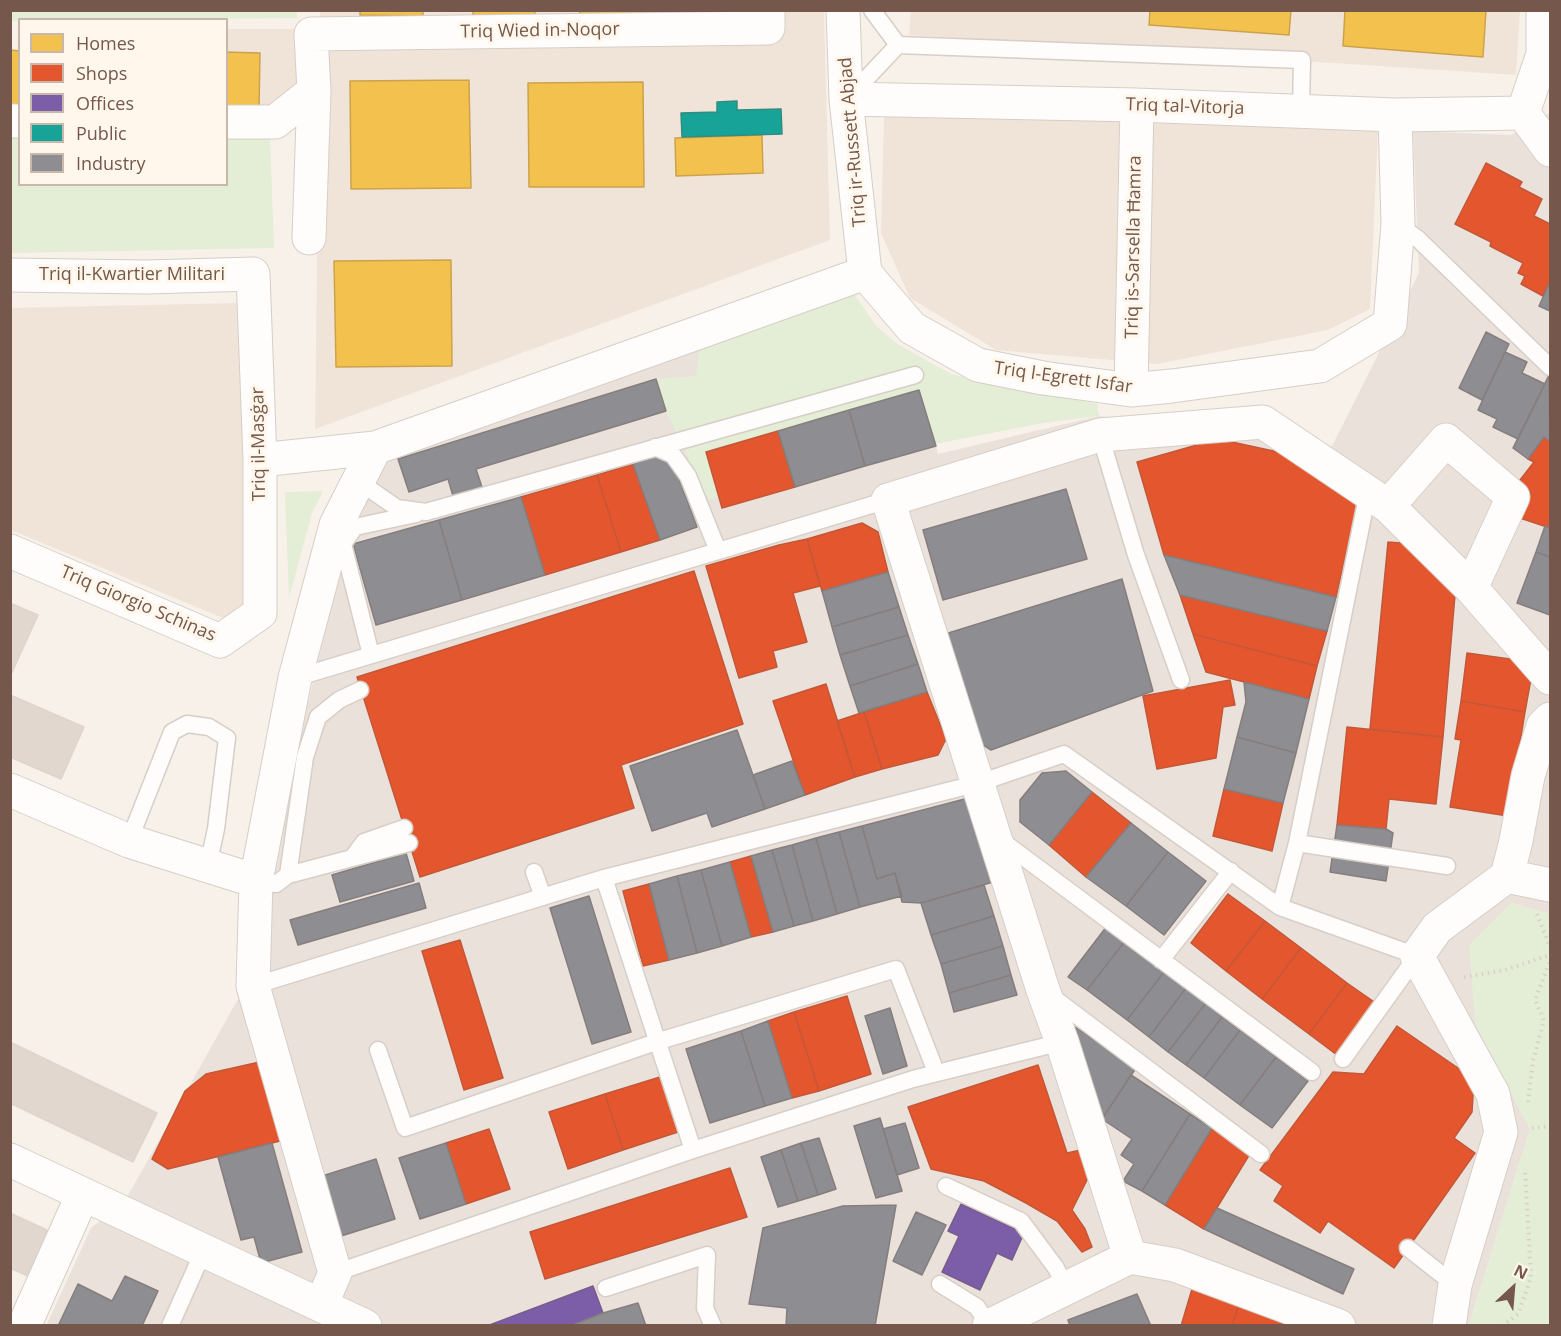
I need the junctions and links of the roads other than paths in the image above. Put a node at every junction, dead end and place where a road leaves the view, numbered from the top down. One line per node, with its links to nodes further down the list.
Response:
1 (843, 10): 9 (street, Triq ir-Russett Abjad)
2 (872, 10): 6 (lane)
3 (1543, 10): 7 (street)
4 (768, 19): 5 (street, Triq Wied in-Noqor)
5 (311, 22): 8 (street, Triq Wied in-Noqor)
6 (898, 45): 9 (lane); 11 (lane)
7 (1547, 55): 12 (street)
8 (314, 91): 14 (street); 17 (street, Triq Wied in-Noqor)
9 (846, 99): 10 (street, Triq tal-Vitorja); 18 (street, Triq ir-Russett Abjad)
10 (1137, 105): 11 (street, Triq tal-Vitorja); 23 (street, Triq is-Sarsella Ħamra)
11 (1301, 111): 13 (street, Triq tal-Vitorja)
12 (1523, 113): 13 (street, Triq tal-Vitorja); 15 (street)
13 (1395, 115): 16 (street)
14 (228, 122)
15 (1551, 150)
16 (1398, 224): 21 (lane); 23 (street, Triq l-Egrett Isfar)
17 (309, 238)
18 (865, 273): 23 (street, Triq l-Egrett Isfar); 26 (street)
19 (253, 274): 20 (street, Triq il-Kwartier Militari); 27 (street, Triq il-Masġar)
20 (10, 275)
21 (1551, 368)
22 (915, 375): 25 (lane)
23 (1131, 390)
24 (1100, 435): 29 (street); 30 (street); 39 (lane)
25 (655, 447): 31 (lane); 33 (lane)
26 (375, 448): 27 (street); 28 (street)
27 (260, 460): 35 (street, Triq il-Masġar)
28 (358, 481): 31 (lane); 37 (street)
29 (1378, 499): 34 (street); 34 (street); 47 (lane)
30 (888, 500): 33 (lane); 42 (street)
31 (426, 512): 36 (lane)
32 (10, 551): 35 (street, Triq Giorgio Schinas)
33 (718, 551): 36 (lane)
34 (1471, 588): 38 (street)
35 (260, 613)
36 (371, 655): 37 (lane)
37 (295, 678): 55 (street)
38 (1551, 678)
39 (1180, 680)
40 (360, 690): 52 (lane)
41 (1551, 719): 53 (street)
42 (979, 783): 44 (street); 50 (lane); 54 (lane)
43 (10, 790): 46 (street)
44 (995, 835): 60 (lane); 62 (street)
45 (407, 836): 52 (lane)
46 (129, 841): 48 (street); 48 (lane)
47 (1297, 843): 49 (lane); 58 (lane)
48 (208, 865): 55 (street)
49 (1447, 866)
50 (1231, 871): 58 (lane); 60 (lane)
51 (534, 872): 57 (lane)
52 (288, 875): 55 (lane)
53 (1507, 876): 56 (street); 59 (street)
54 (604, 878): 57 (lane); 63 (lane)
55 (256, 881): 61 (street)
56 (1551, 885)
57 (543, 897): 61 (lane)
58 (1280, 907): 59 (lane)
59 (1418, 956): 66 (lane); 79 (street)
60 (1161, 960): 68 (lane)
61 (253, 986): 77 (street)
62 (1042, 990): 64 (street); 70 (lane)
63 (656, 1042): 65 (lane); 67 (lane); 69 (lane)
64 (1062, 1042): 67 (lane); 76 (street)
65 (378, 1050)
66 (1343, 1059)
67 (936, 1072): 69 (lane)
68 (1312, 1072)
69 (693, 1150): 77 (lane)
70 (1261, 1154)
71 (10, 1160): 73 (street)
72 (946, 1186): 81 (lane)
73 (83, 1194): 75 (street); 83 (street)
74 (1408, 1248): 79 (lane)
75 (204, 1250): 82 (street); 85 (lane)
76 (1130, 1257): 81 (street); 88 (street)
77 (335, 1273): 82 (street)
78 (939, 1284): 84 (lane)
79 (1455, 1285): 89 (street)
80 (606, 1288): 87 (lane)
81 (1066, 1288): 84 (street)
82 (321, 1305): 86 (street)
83 (21, 1317)
84 (989, 1325)
85 (170, 1326)
86 (365, 1326)
87 (713, 1326)
88 (1339, 1326)
89 (1449, 1326)

